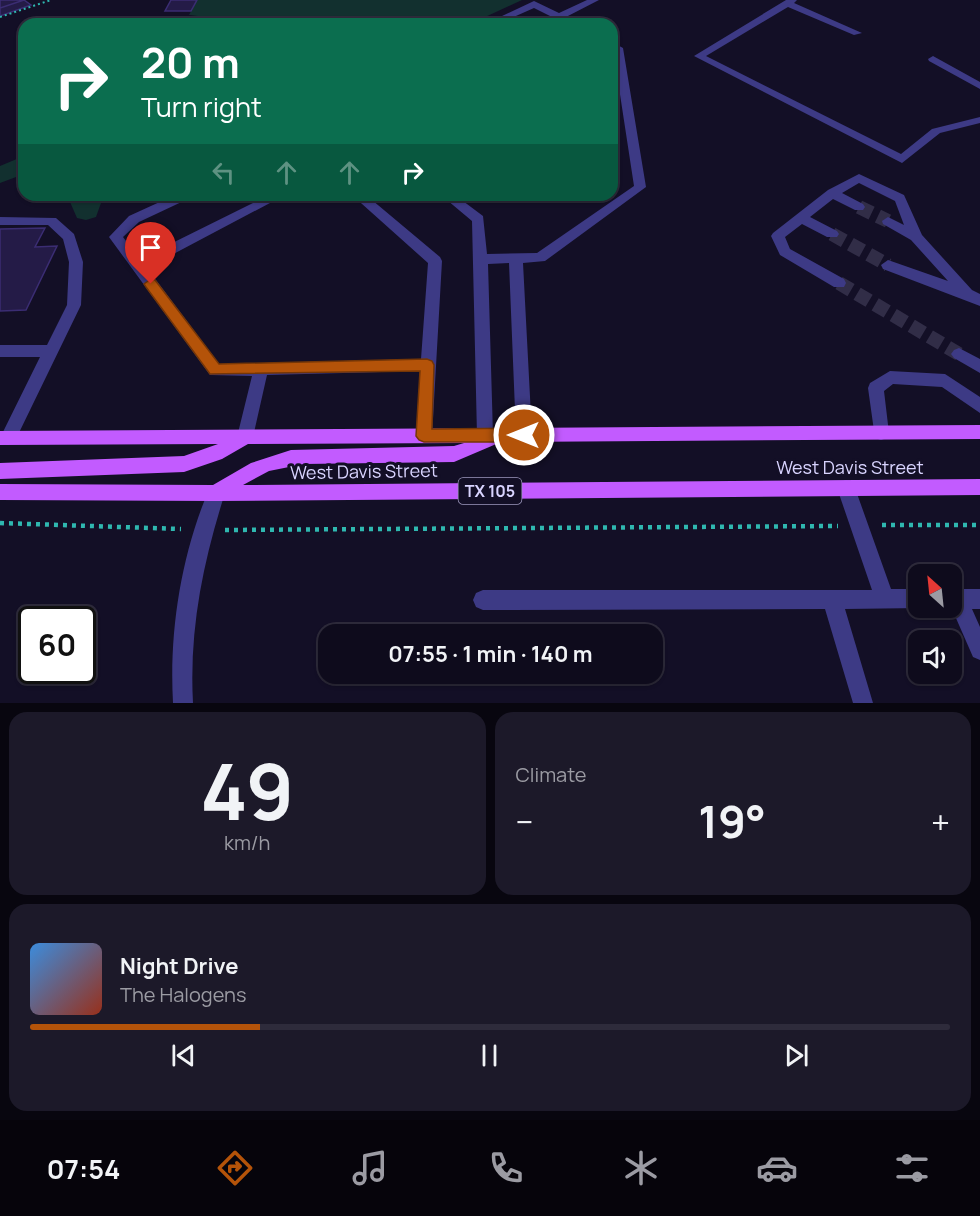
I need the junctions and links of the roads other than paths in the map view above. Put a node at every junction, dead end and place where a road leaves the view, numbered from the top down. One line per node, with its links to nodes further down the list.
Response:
1 (594, 0): 3 (street)
2 (789, 2): 5 (street); 9 (street)
3 (559, 17): 4 (street)
4 (503, 18)
5 (857, 33)
6 (618, 48): 21 (street)
7 (933, 59): 8 (street)
8 (980, 86)
9 (980, 120)
10 (832, 193): 15 (street); 16 (street); 20 (street)
11 (173, 201): 24 (street)
12 (267, 201): 24 (street)
13 (365, 201): 31 (street)
14 (455, 201): 22 (street)
15 (859, 207)
16 (800, 217): 19 (street); 25 (street)
17 (0, 221): 29 (street)
18 (888, 221): 20 (street)
19 (832, 234)
20 (916, 237): 26 (street)
21 (516, 258): 22 (street); 39 (street)
22 (482, 259): 37 (street)
23 (888, 265): 26 (street)
24 (138, 266): 33 (street)
25 (839, 282)
26 (967, 294): 27 (street)
27 (980, 302)
28 (0, 351): 29 (street)
29 (51, 351): 42 (street)
30 (960, 354): 32 (street)
31 (427, 365): 33 (street); 40 (street)
32 (980, 367)
33 (261, 369): 41 (street)
34 (980, 406): 36 (street)
35 (980, 432): 36 (main road, West Davis Street)
36 (881, 433): 39 (main road, West Davis Street)
37 (485, 435): 38 (main road, West Davis Street); 40 (main road, West Davis Street)
38 (502, 435): 39 (main road, West Davis Street); 47 (main road)
39 (524, 435)
40 (424, 436): 41 (main road, West Davis Street)
41 (245, 437): 42 (main road, West Davis Street); 43 (main road)
42 (4, 438)
43 (0, 471)
44 (980, 487): 45 (main road, West Davis Street / TX 105)
45 (846, 488): 47 (main road, West Davis Street / TX 105); 50 (street)
46 (0, 492): 47 (main road, West Davis Street / TX 105)
47 (216, 493): 56 (street)
48 (980, 598): 52 (street)
49 (832, 599): 50 (street); 53 (street); 57 (street)
50 (885, 599): 51 (street)
51 (908, 599)
52 (962, 599)
53 (483, 600)
54 (962, 613): 55 (street)
55 (980, 650)
56 (183, 703)
57 (863, 703)

